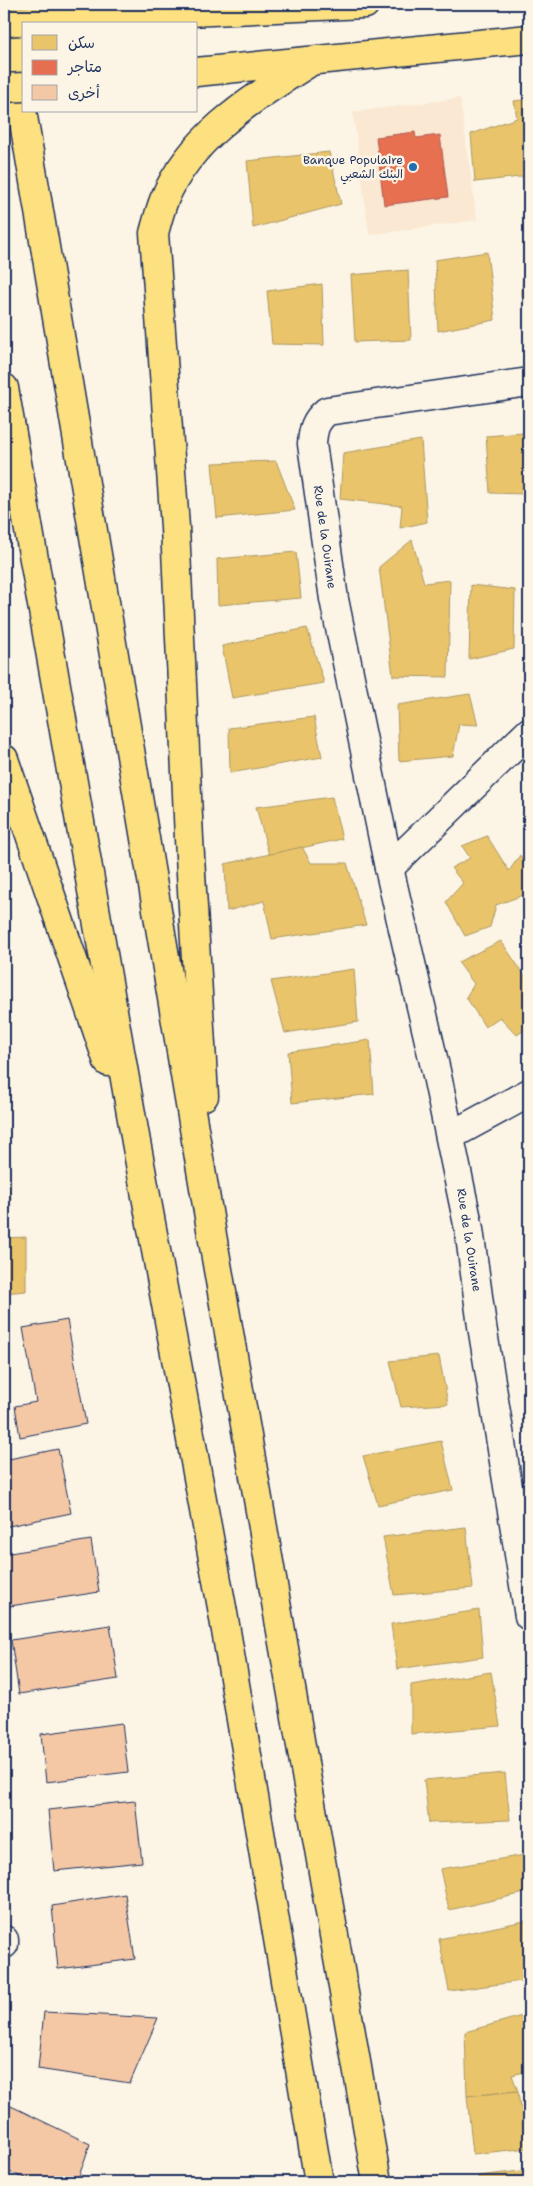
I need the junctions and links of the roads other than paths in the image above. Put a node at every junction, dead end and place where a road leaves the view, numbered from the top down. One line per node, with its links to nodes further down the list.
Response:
1 (4, 4): 10 (main road)
2 (365, 4): 3 (main road)
3 (259, 6): 4 (main road, bridge)
4 (4, 22)
5 (529, 39): 6 (main road)
6 (310, 62): 7 (main road); 20 (main road)
7 (198, 72)
8 (22, 86): 9 (main road, bridge)
9 (4, 88)
10 (22, 111)
11 (22, 112): 20 (main road)
12 (529, 382): 16 (street, Rue de la Ouirane)
13 (4, 388): 19 (main road)
14 (529, 732): 16 (street)
15 (4, 759): 19 (main road)
16 (389, 868): 18 (street, Rue de la Ouirane)
17 (529, 1094): 18 (street)
18 (450, 1136): 21 (street, Rue de la Ouirane)
19 (136, 1142): 22 (main road)
20 (212, 1235): 23 (main road)
21 (529, 1616)
22 (320, 2182)
23 (377, 2182)

